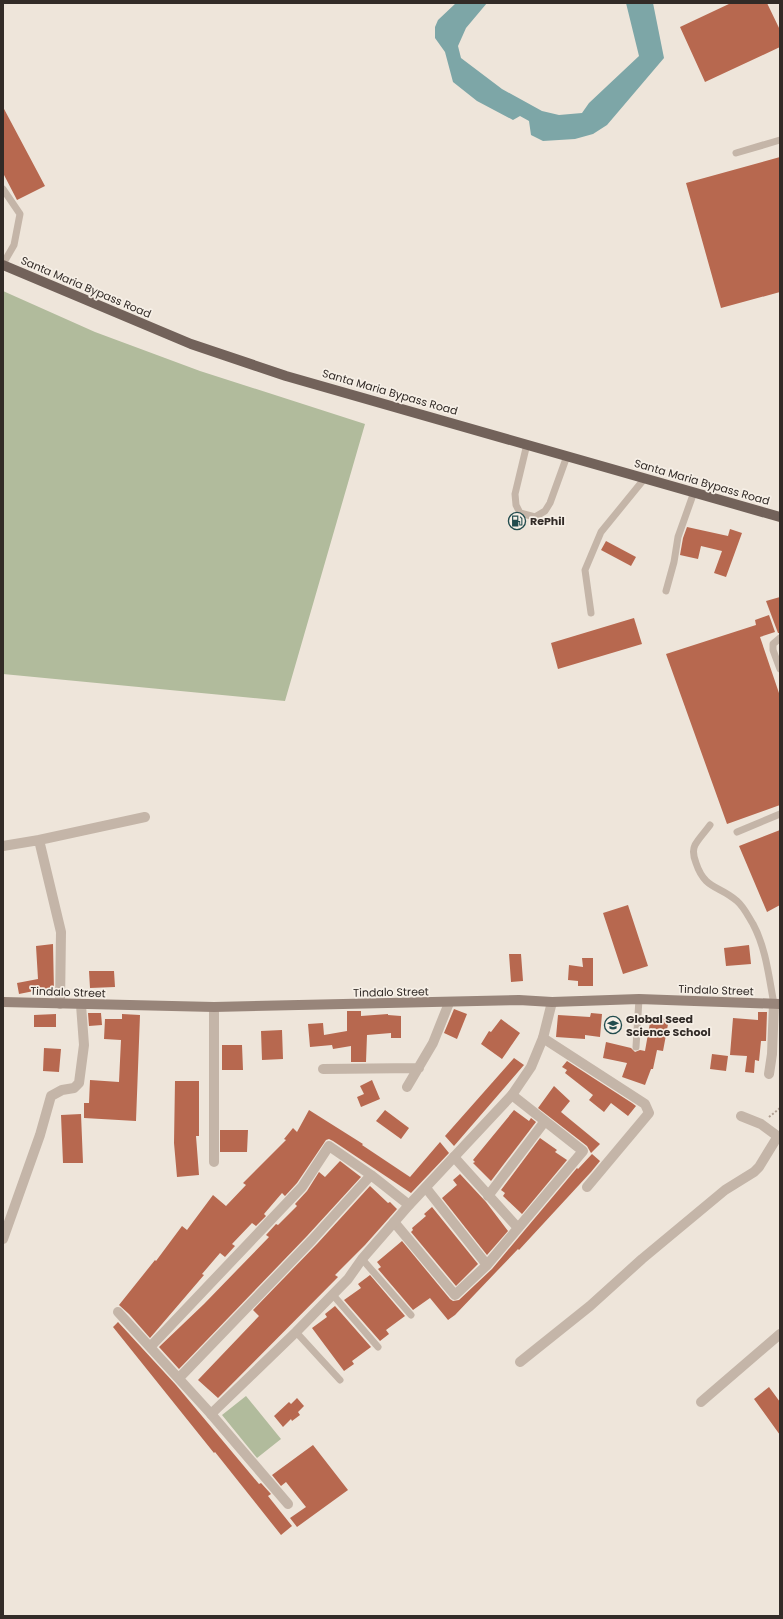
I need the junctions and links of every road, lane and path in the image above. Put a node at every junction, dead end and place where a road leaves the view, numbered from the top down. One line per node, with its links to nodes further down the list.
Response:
1 (780, 140): 2 (lane)
2 (736, 153)
3 (3, 189): 4 (lane)
4 (3, 264): 5 (main road, Santa Maria Bypass Road)
5 (527, 444): 6 (main road, Santa Maria Bypass Road); 6 (lane)
6 (567, 456): 7 (main road, Santa Maria Bypass Road)
7 (645, 478): 8 (main road, Santa Maria Bypass Road); 11 (lane)
8 (694, 492): 9 (main road, Santa Maria Bypass Road); 10 (lane)
9 (780, 517)
10 (666, 591)
11 (591, 613)
12 (780, 638): 13 (lane)
13 (780, 669)
14 (780, 814): 17 (lane)
15 (145, 817): 18 (street)
16 (710, 825): 25 (lane)
17 (737, 832)
18 (39, 840): 19 (street); 24 (street)
19 (3, 846)
20 (639, 999): 22 (main road, Tindalo Street); 25 (main road, Tindalo Street); 29 (lane)
21 (3, 1002): 24 (main road, Tindalo Street)
22 (552, 1002): 23 (main road, Tindalo Street); 28 (street)
23 (448, 1003): 27 (main road, Tindalo Street); 30 (street)
24 (60, 1004): 26 (main road, Tindalo Street)
25 (777, 1004): 32 (street)
26 (81, 1005): 27 (main road, Tindalo Street); 47 (street)
27 (214, 1007): 39 (street)
28 (543, 1038): 34 (street); 41 (street)
29 (636, 1047)
30 (419, 1068): 31 (street); 33 (street)
31 (323, 1069)
32 (769, 1074)
33 (407, 1087)
34 (512, 1095): 36 (street); 38 (street)
35 (741, 1116): 37 (street)
36 (545, 1121): 43 (street); 46 (street)
37 (779, 1137): 57 (street)
38 (454, 1157): 42 (street); 43 (street)
39 (214, 1162)
40 (371, 1175): 44 (street); 55 (street); 58 (street)
41 (587, 1187)
42 (426, 1188): 44 (street); 49 (street)
43 (488, 1196): 46 (street)
44 (409, 1205): 45 (street)
45 (394, 1222): 48 (street); 49 (street)
46 (518, 1228): 49 (street)
47 (3, 1239)
48 (362, 1259): 50 (street); 52 (lane)
49 (487, 1265)
50 (333, 1295): 53 (street); 56 (lane)
51 (118, 1312): 55 (street)
52 (411, 1315)
53 (296, 1332): 59 (lane); 61 (street)
54 (780, 1334): 60 (street)
55 (151, 1346): 58 (street)
56 (378, 1347)
57 (520, 1362)
58 (179, 1378): 61 (street)
59 (340, 1380)
60 (701, 1402)
61 (211, 1414): 62 (street)
62 (288, 1504)

